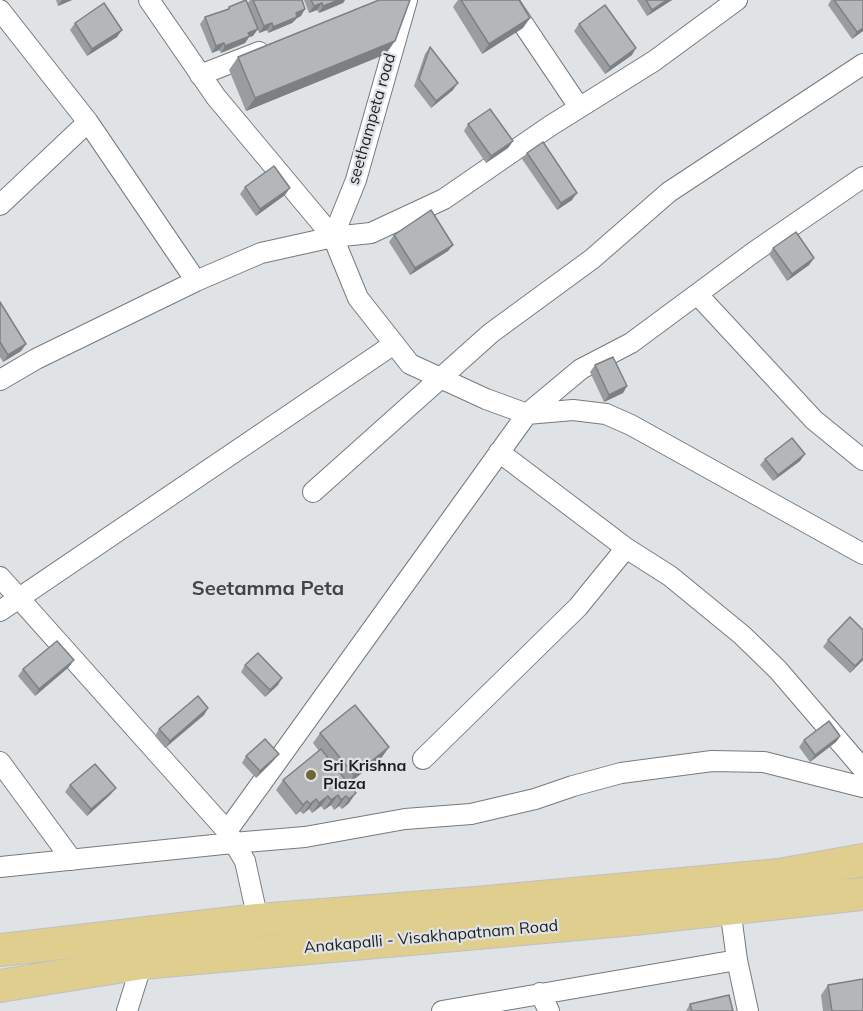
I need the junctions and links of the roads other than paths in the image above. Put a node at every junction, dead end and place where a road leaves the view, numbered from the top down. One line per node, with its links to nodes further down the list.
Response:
1 (149, 0): 8 (street)
2 (407, 0): 13 (street, seethampeta road)
3 (507, 0): 9 (street)
4 (737, 0): 9 (street)
5 (0, 11): 10 (street)
6 (276, 46): 8 (street)
7 (863, 64): 19 (street)
8 (200, 75): 13 (street)
9 (579, 107): 13 (street)
10 (88, 122): 12 (street); 14 (street)
11 (863, 177): 15 (street)
12 (0, 205)
13 (333, 237): 14 (street); 17 (street)
14 (196, 281): 18 (street)
15 (697, 294): 21 (street); 23 (street)
16 (24, 341): 18 (street)
17 (394, 344): 19 (street); 28 (street)
18 (36, 359): 20 (street)
19 (441, 379): 21 (street); 24 (street)
20 (0, 380)
21 (527, 414): 22 (street); 26 (street)
22 (499, 452): 25 (street); 34 (street)
23 (863, 460)
24 (313, 492)
25 (626, 548): 30 (street); 32 (street)
26 (863, 554)
27 (0, 577): 28 (street)
28 (19, 598): 29 (street); 34 (street)
29 (0, 611)
30 (423, 759)
31 (0, 762): 35 (street)
32 (863, 769)
33 (863, 787): 34 (street)
34 (230, 837): 35 (street); 40 (street)
35 (72, 860): 37 (street)
36 (863, 860): 40 (main road, Anakapalli - Visakhapatnam Road)
37 (0, 867)
38 (863, 894): 39 (main road, Anakapalli - Visakhapatnam Road)
39 (730, 908): 42 (street); 43 (main road, Anakapalli - Visakhapatnam Road)
40 (258, 920): 41 (main road, Anakapalli - Visakhapatnam Road)
41 (0, 950)
42 (737, 960): 45 (street); 49 (street)
43 (142, 963): 44 (main road, Anakapalli - Visakhapatnam Road); 46 (street)
44 (0, 986)
45 (540, 993): 47 (street); 48 (street)
46 (127, 1011)
47 (442, 1011)
48 (549, 1011)
49 (748, 1011)

